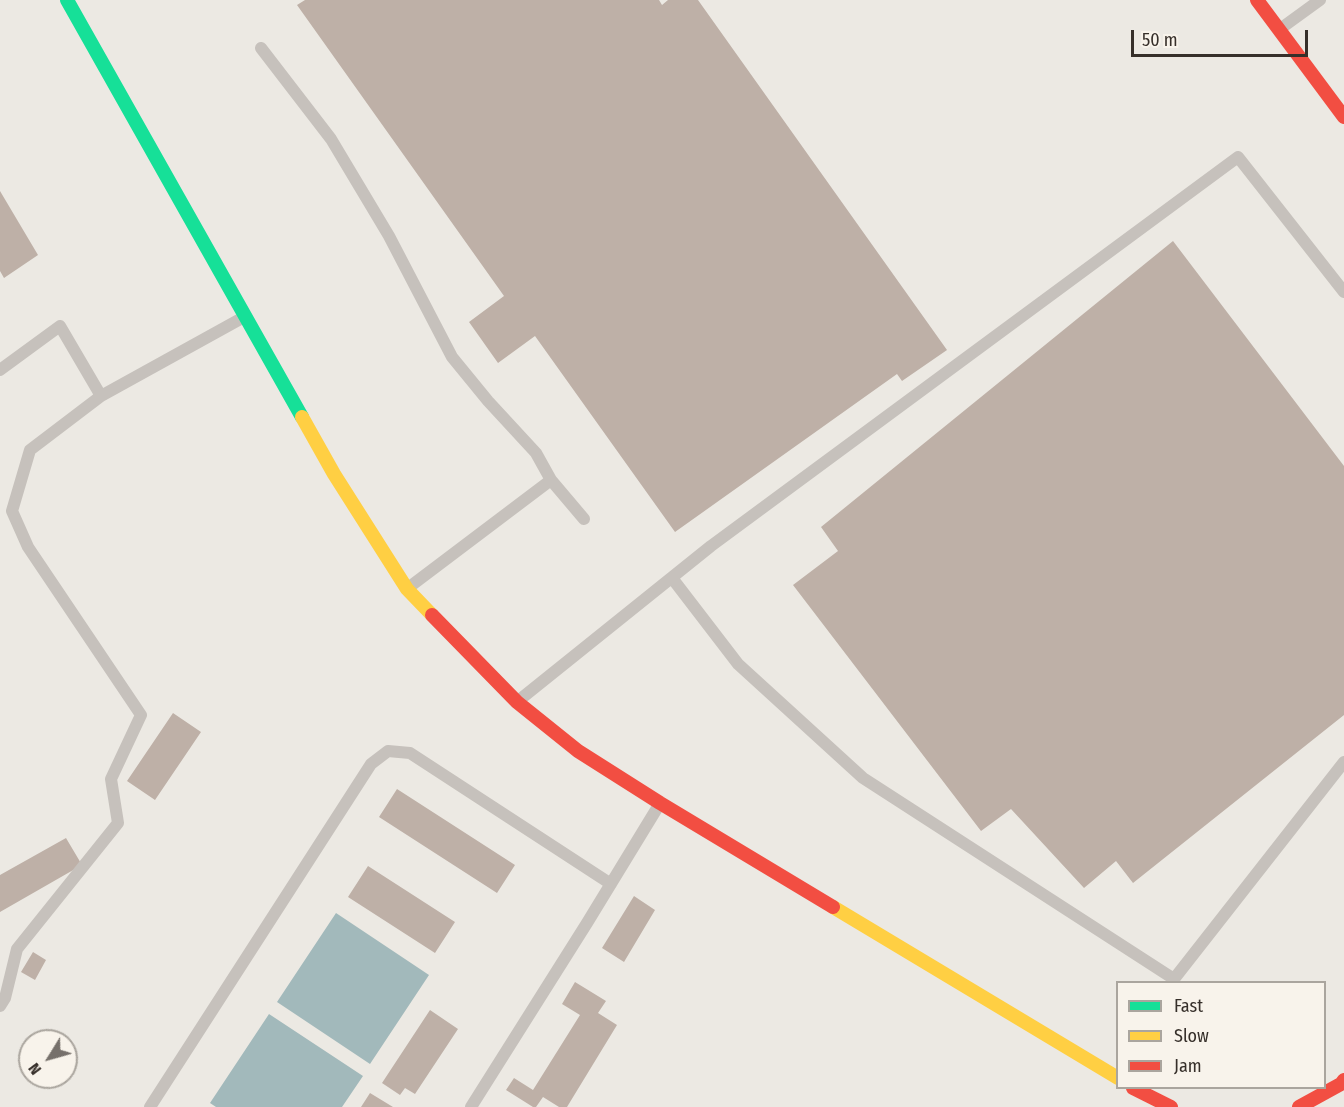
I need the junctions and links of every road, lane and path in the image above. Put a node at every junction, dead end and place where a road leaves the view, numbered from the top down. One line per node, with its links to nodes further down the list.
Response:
1 (67, 0): 8 (main road)
2 (1257, 0): 4 (main road)
3 (1320, 0): 4 (lane)
4 (1279, 29): 6 (main road)
5 (261, 48): 11 (lane)
6 (1344, 117)
7 (1344, 292): 13 (lane)
8 (245, 316): 10 (lane); 14 (main road)
9 (0, 370): 10 (lane)
10 (101, 396): 19 (lane)
11 (550, 480): 12 (lane); 14 (lane)
12 (584, 519)
13 (672, 578): 15 (lane); 16 (lane)
14 (407, 589): 15 (main road)
15 (517, 702): 17 (main road)
16 (1344, 762)
17 (660, 803): 18 (lane); 20 (main road)
18 (611, 884): 23 (lane); 24 (lane)
19 (0, 1006)
20 (1116, 1077)
21 (1344, 1080): 26 (main road)
22 (1135, 1089): 25 (main road)
23 (150, 1107)
24 (471, 1107)
25 (1172, 1107)
26 (1299, 1107)

